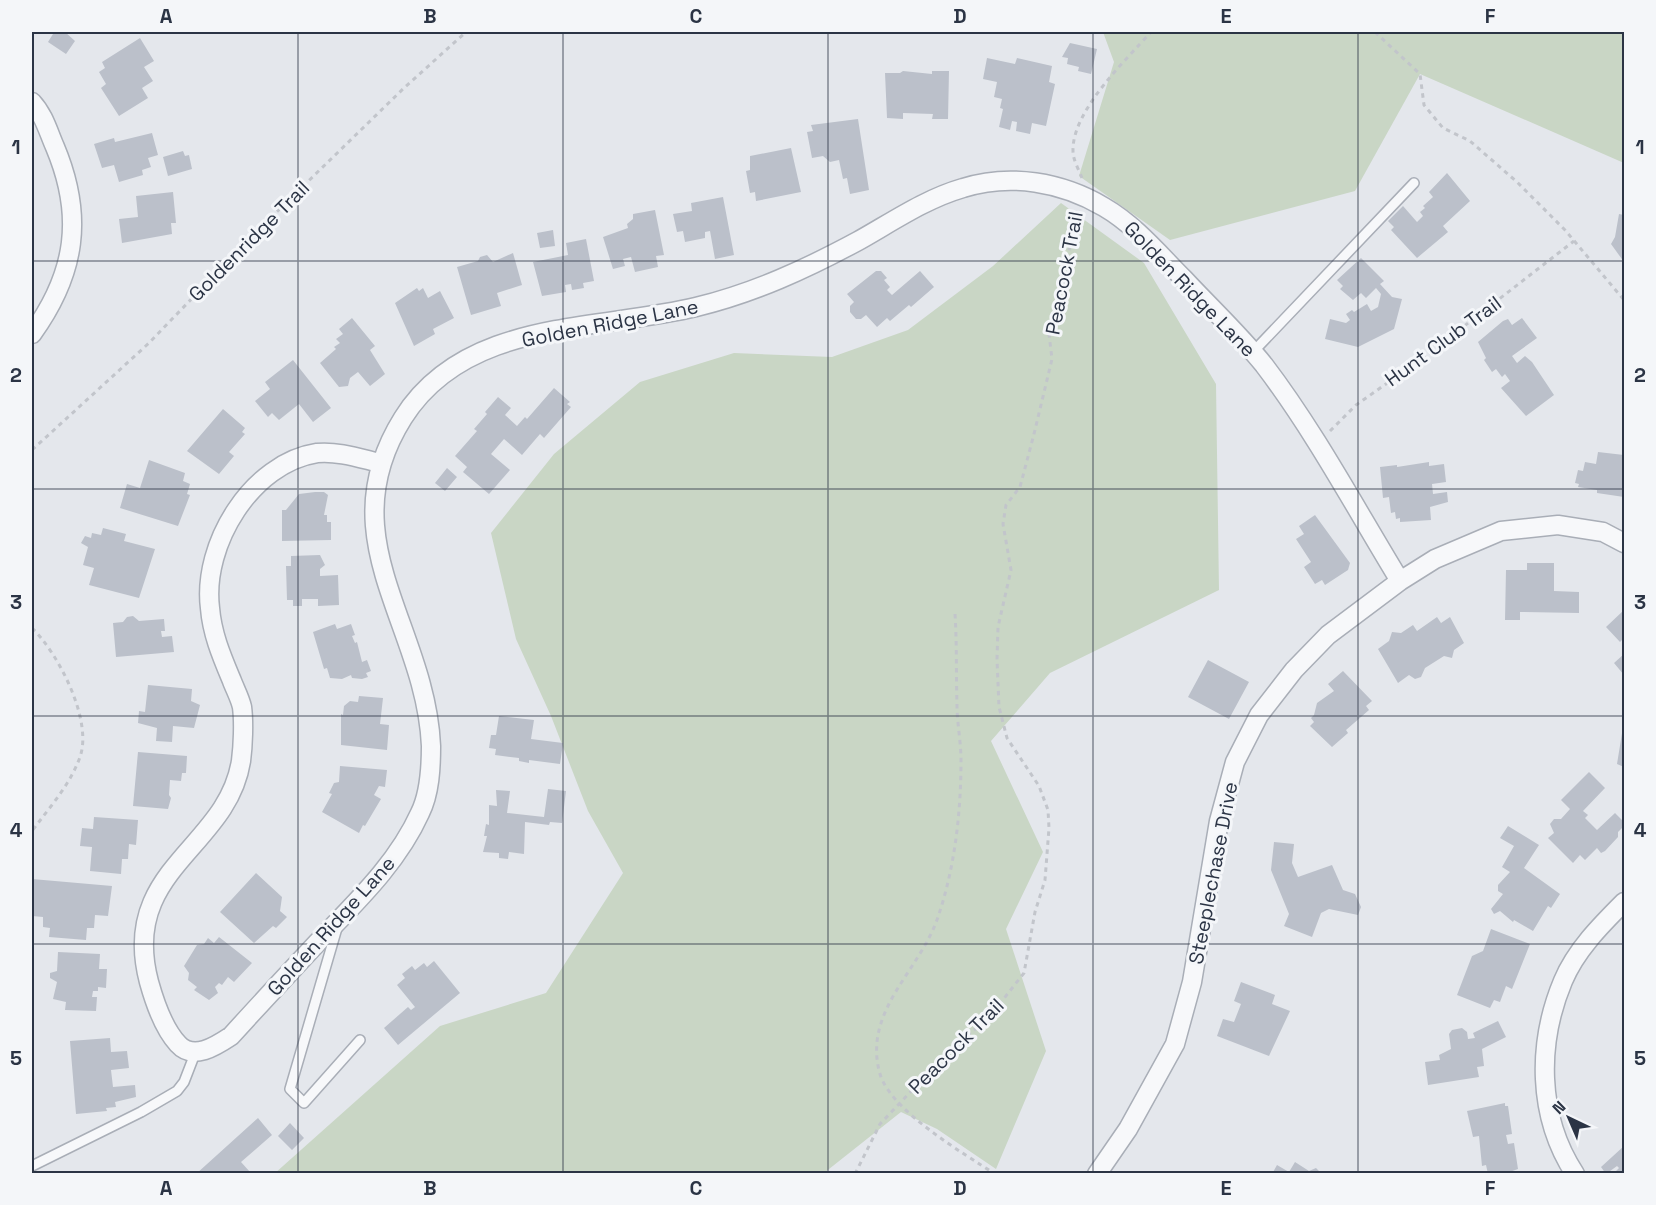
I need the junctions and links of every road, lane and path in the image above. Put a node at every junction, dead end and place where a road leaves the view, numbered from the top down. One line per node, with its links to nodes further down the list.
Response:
1 (466, 32): 12 (path, Goldenridge Trail)
2 (1151, 32): 6 (path, Peacock Trail)
3 (1375, 32): 7 (path)
4 (32, 102): 9 (street)
5 (1414, 183): 10 (lane)
6 (1080, 196): 10 (street, Golden Ridge Lane); 13 (street, Golden Ridge Lane); 23 (path, Peacock Trail)
7 (1574, 241): 8 (path); 11 (path, Hunt Club Trail)
8 (1624, 300)
9 (32, 333)
10 (1252, 353): 11 (street, Golden Ridge Lane)
11 (1316, 446): 15 (street, Golden Ridge Lane)
12 (32, 450)
13 (380, 463): 20 (street, Golden Ridge Lane); 22 (street)
14 (1624, 543): 15 (street, Steeplechase Drive)
15 (1400, 581): 27 (street, Steeplechase Drive)
16 (955, 614): 23 (path, Peacock Trail)
17 (32, 628): 18 (path)
18 (32, 831)
19 (1624, 902): 28 (street)
20 (339, 920): 21 (lane); 22 (street, Golden Ridge Lane)
21 (360, 1040)
22 (196, 1051): 24 (lane)
23 (899, 1104): 25 (path); 26 (path)
24 (32, 1166)
25 (855, 1173)
26 (995, 1173)
27 (1097, 1173)
28 (1575, 1173)

